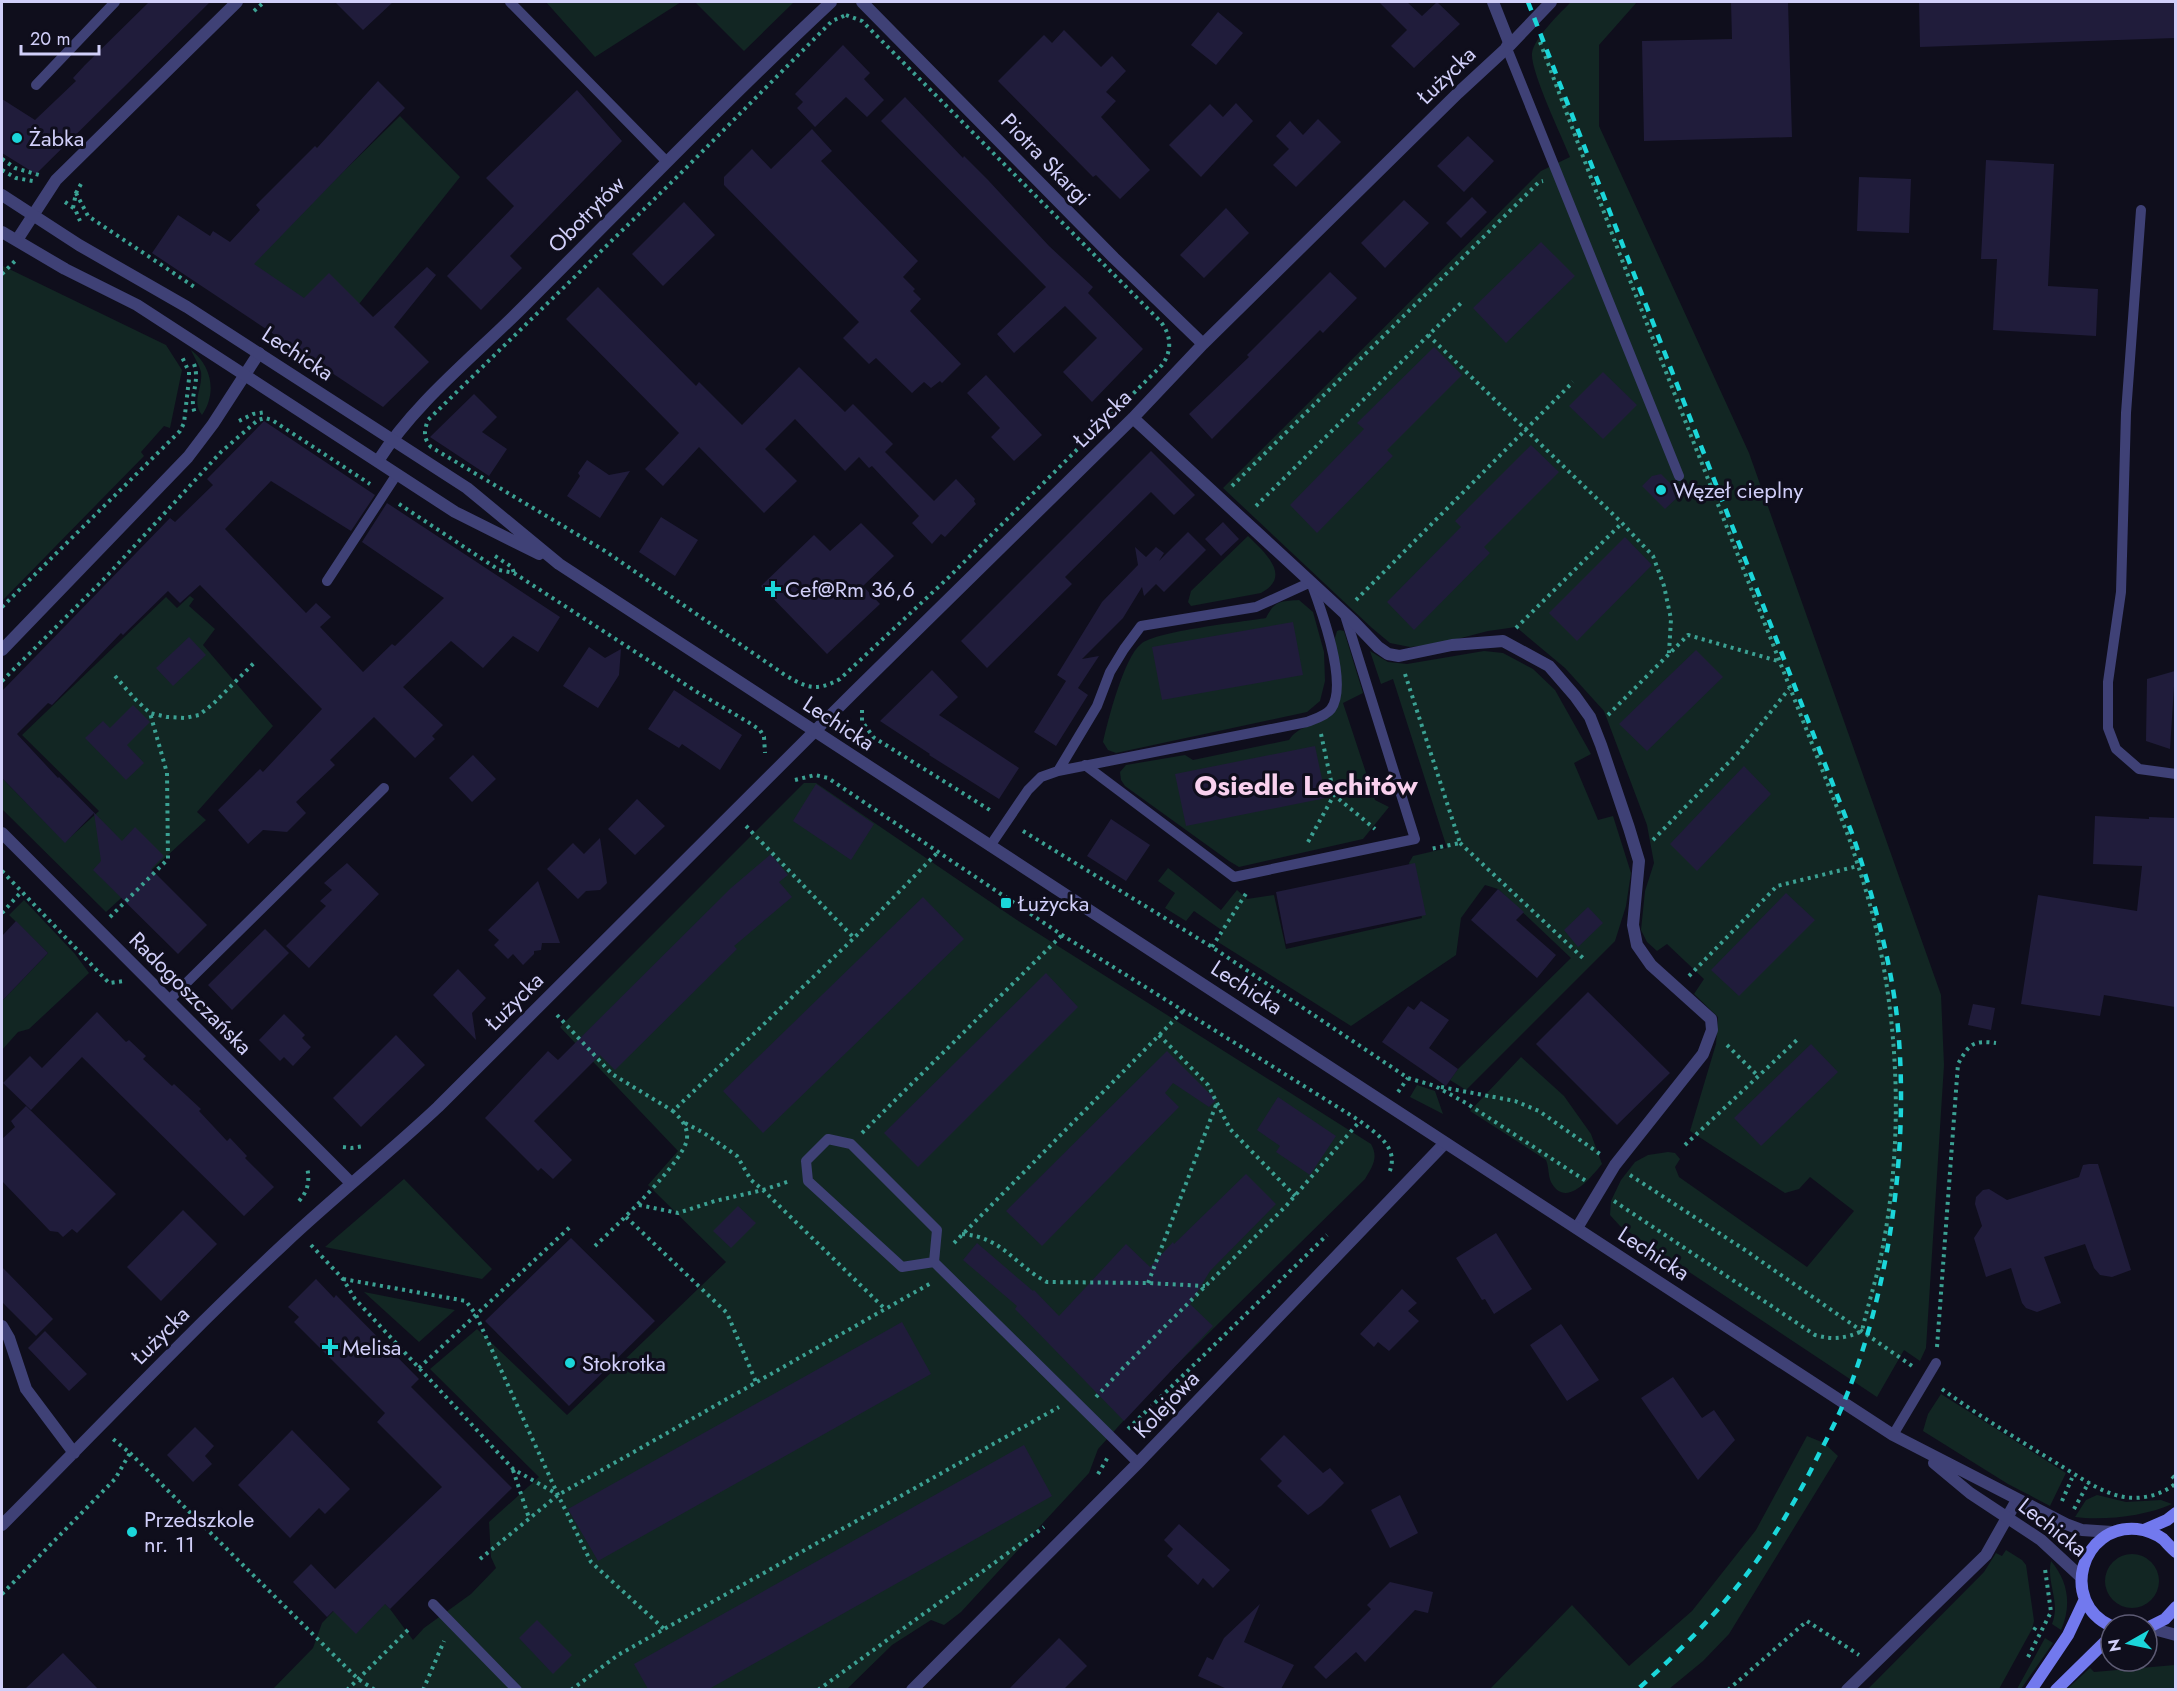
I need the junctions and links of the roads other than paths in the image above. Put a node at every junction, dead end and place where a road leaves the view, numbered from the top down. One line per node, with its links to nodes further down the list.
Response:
1 (115, 2): 9 (lane)
2 (237, 2): 13 (street)
3 (510, 2): 10 (lane)
4 (831, 2): 10 (street, Obotrytów)
5 (862, 2): 16 (street, Piotra Skargi)
6 (1492, 2): 8 (street)
7 (1551, 2): 8 (street, Łużycka)
8 (1508, 46): 16 (street, Łużycka); 23 (lane)
9 (36, 85)
10 (667, 162): 20 (street, Obotrytów)
11 (2, 195): 13 (street, Lechicka)
12 (2141, 210): 32 (lane)
13 (34, 216): 15 (street); 17 (street, Lechicka)
14 (2, 232): 15 (street, Lechicka)
15 (16, 240): 18 (street, Lechicka)
16 (1203, 344): 19 (street, Łużycka)
17 (259, 353): 18 (street); 20 (street, Lechicka)
18 (245, 374): 21 (street, Lechicka); 28 (street)
19 (1132, 418): 26 (street); 29 (street, Łużycka)
20 (392, 439): 21 (street, Obotrytów); 24 (street, Lechicka)
21 (378, 461): 22 (street, Lechicka)
22 (397, 474): 24 (street, Lechicka); 25 (lane)
23 (1679, 476)
24 (559, 564): 29 (street, Lechicka)
25 (327, 581)
26 (1311, 582): 27 (street); 30 (lane); 31 (lane)
27 (1344, 612): 30 (lane); 39 (street)
28 (2, 650)
29 (815, 732): 35 (street, Lechicka); 38 (street, Łużycka)
30 (1085, 765): 31 (lane)
31 (1058, 771): 35 (lane)
32 (2175, 774)
33 (384, 788): 36 (lane)
34 (2, 833): 36 (street, Radogoszczańska)
35 (990, 846): 37 (street, Lechicka)
36 (169, 1000): 38 (street, Radogoszczańska)
37 (1445, 1143): 39 (street, Lechicka); 46 (street, Kolejowa)
38 (351, 1183): 45 (street, Łużycka)
39 (1577, 1228): 43 (street, Lechicka)
40 (934, 1262): 40 (lane); 46 (lane)
41 (2, 1326): 45 (street)
42 (1936, 1363): 43 (lane)
43 (1893, 1435): 44 (street, Lechicka)
44 (1912, 1446): 47 (street, Lechicka); 49 (street, Lechicka)
45 (74, 1453): 50 (street, Łużycka)
46 (1137, 1463): 64 (street, Kolejowa)
47 (2017, 1500): 49 (street); 52 (street, Lechicka)
48 (2175, 1513): 51 (main road)
49 (2008, 1518): 54 (street, Lechicka); 65 (street)
50 (2, 1525)
51 (2144, 1530): 52 (main road); 53 (main road)
52 (2112, 1532): 54 (main road)
53 (2175, 1552)
54 (2081, 1577): 55 (main road)
55 (2085, 1599): 58 (main road); 66 (main road)
56 (433, 1605): 63 (lane)
57 (2175, 1607): 59 (main road)
58 (2099, 1617)
59 (2159, 1622)
60 (2159, 1631): 61 (street)
61 (2175, 1635)
62 (2099, 1648): 67 (main road)
63 (517, 1689)
64 (912, 1689)
65 (1847, 1689)
66 (2031, 1689)
67 (2056, 1689)

